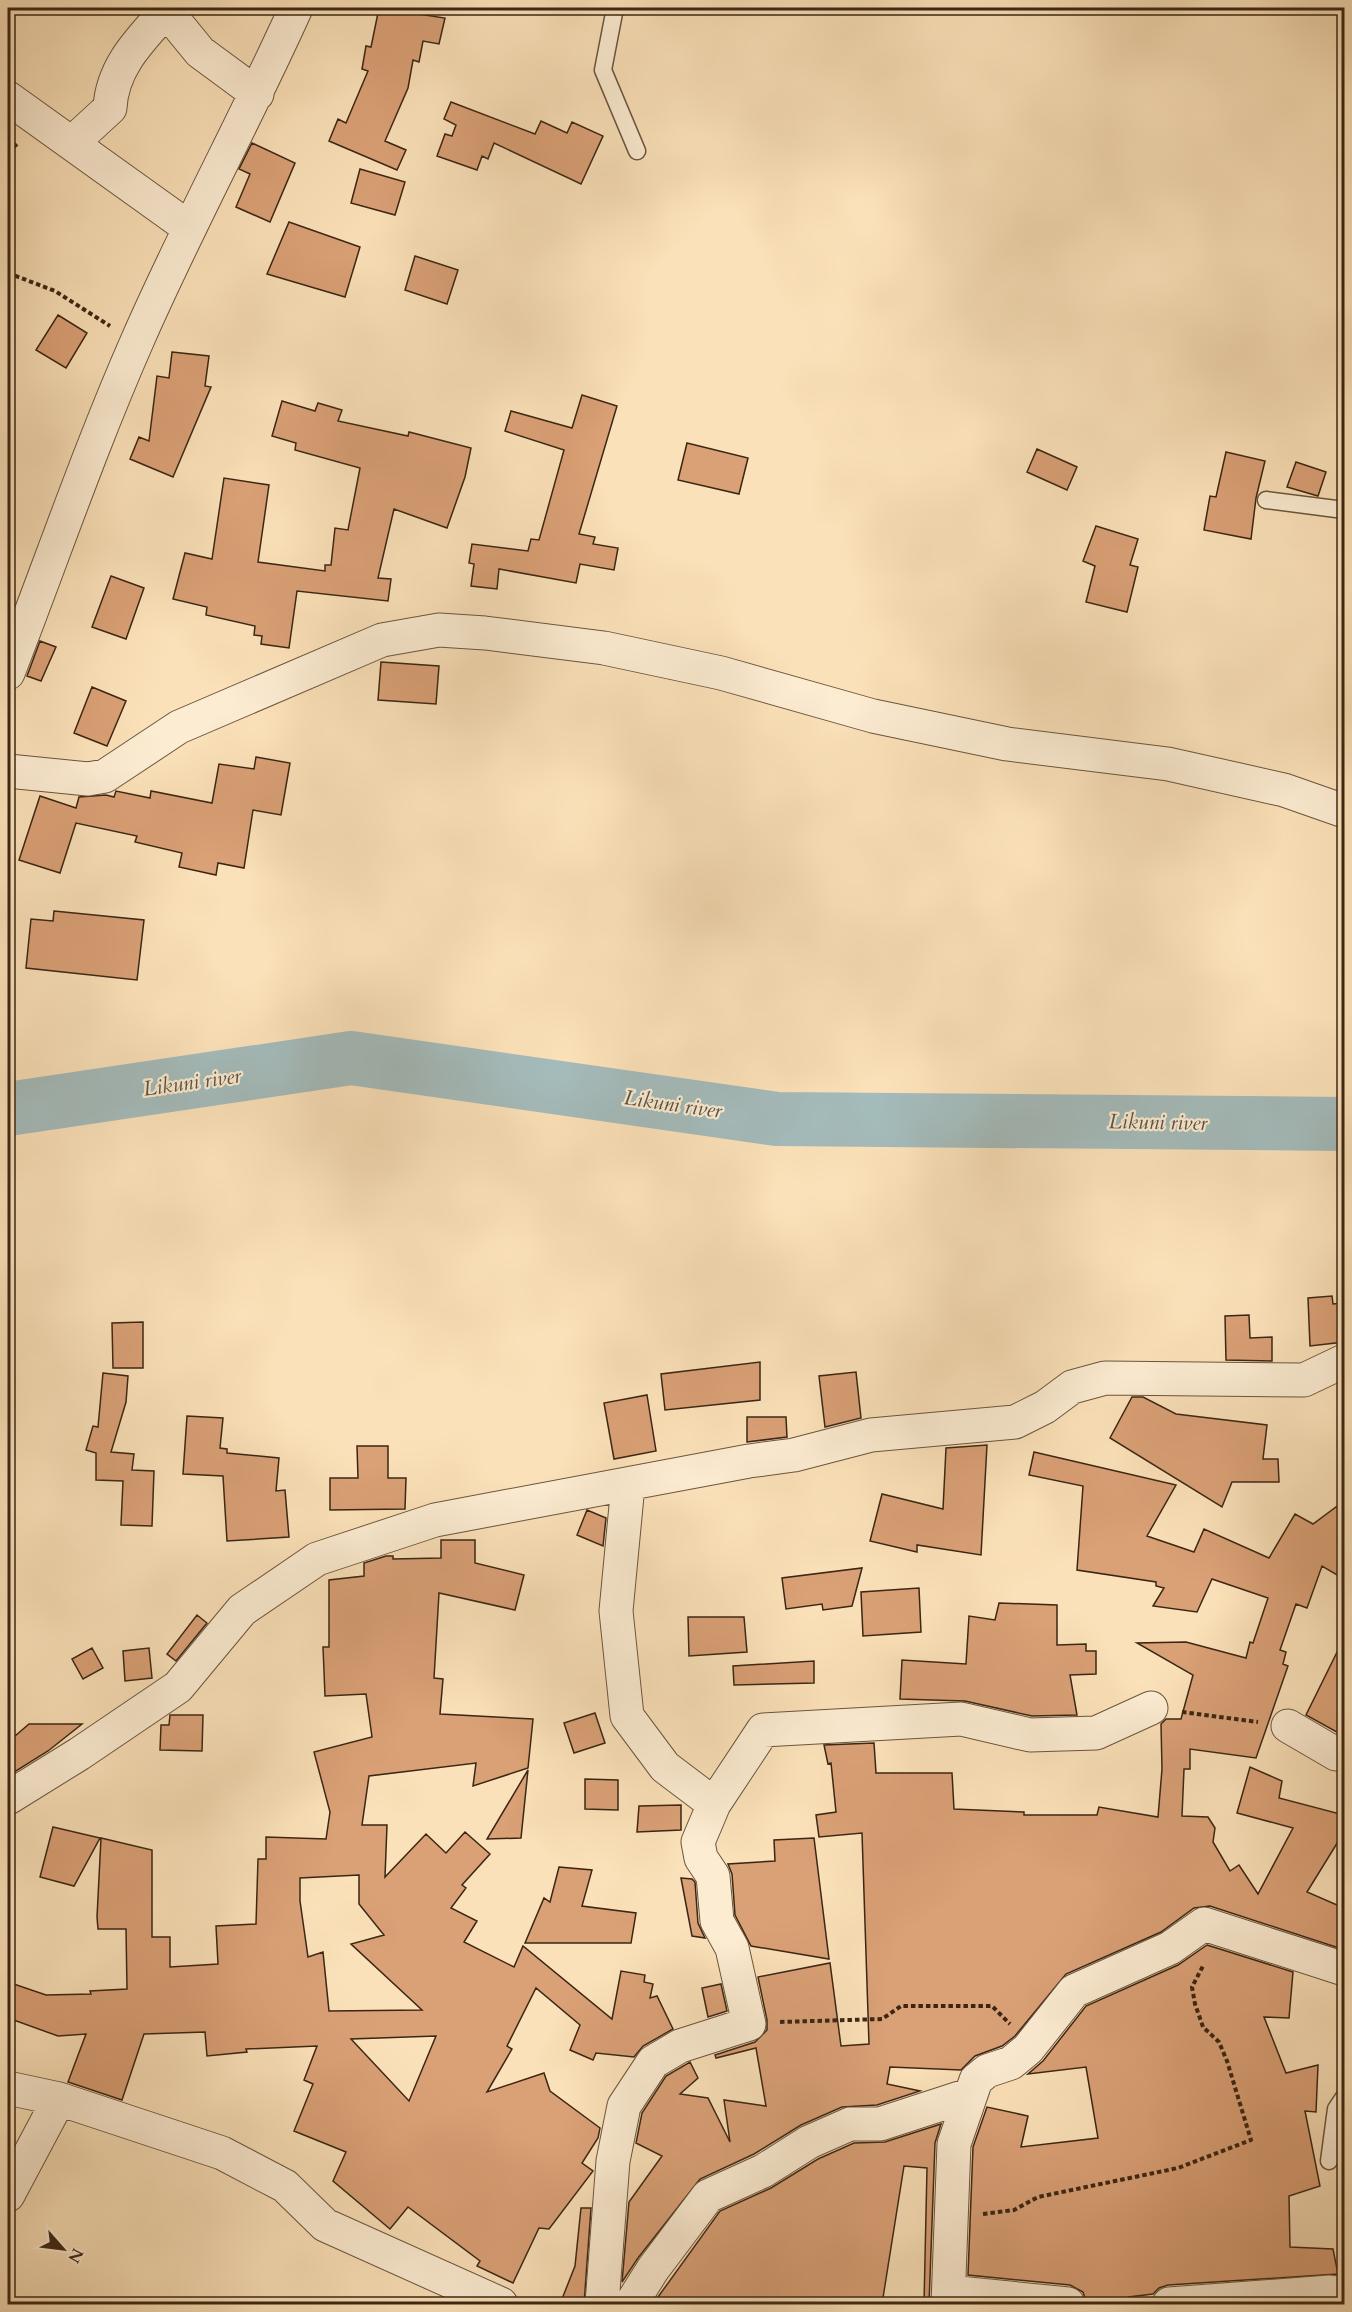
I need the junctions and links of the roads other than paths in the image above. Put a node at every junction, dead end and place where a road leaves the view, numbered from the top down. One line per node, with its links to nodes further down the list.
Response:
1 (296, 8): 4 (street)
2 (615, 8): 7 (lane)
3 (165, 9): 4 (street); 6 (street)
4 (257, 94): 8 (street)
5 (8, 98): 6 (street)
6 (72, 143): 8 (street)
7 (637, 151)
8 (188, 227): 11 (street)
9 (1266, 500): 10 (lane)
10 (1344, 510)
11 (8, 673)
12 (8, 771): 13 (street)
13 (1344, 811)
14 (1344, 1361): 15 (street)
15 (628, 1485): 19 (street); 20 (street)
16 (1151, 1708): 20 (street)
17 (1288, 1726): 18 (street)
18 (1344, 1755)
19 (8, 1798)
20 (714, 1803): 31 (street)
21 (1344, 1969): 23 (street)
22 (8, 2088): 25 (street)
23 (969, 2095): 29 (street); 32 (street)
24 (1344, 2097): 26 (lane)
25 (59, 2099): 27 (street); 30 (street)
26 (1329, 2162)
27 (8, 2195)
28 (1344, 2295): 34 (street)
29 (948, 2298): 33 (street)
30 (501, 2304)
31 (602, 2304)
32 (632, 2304)
33 (1068, 2304)
34 (1169, 2304)

